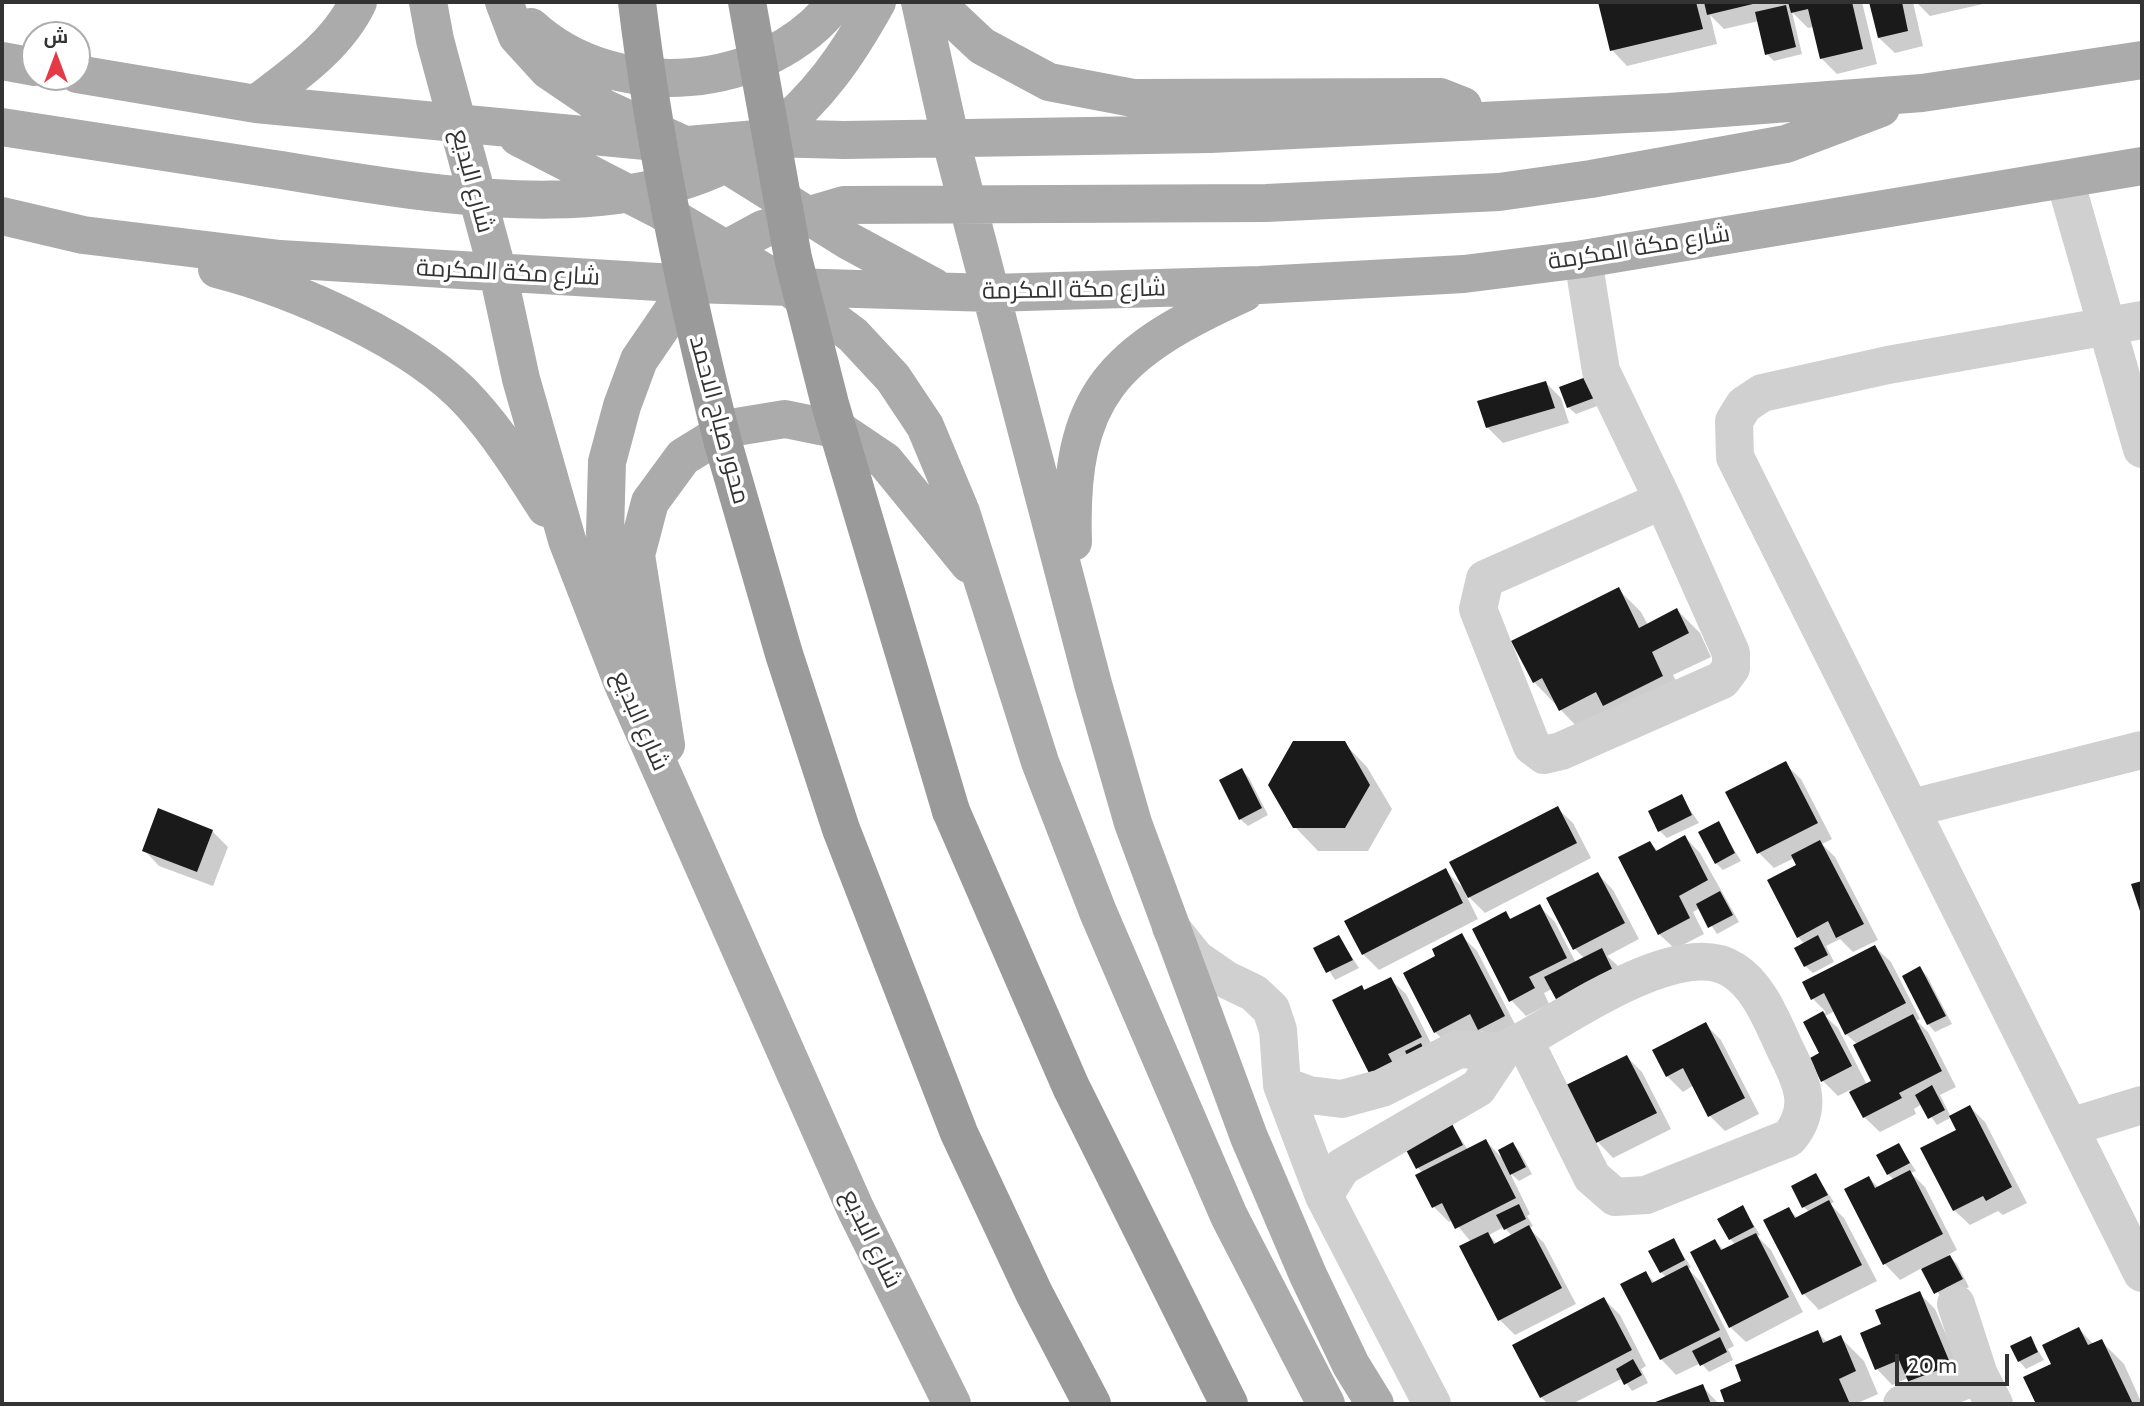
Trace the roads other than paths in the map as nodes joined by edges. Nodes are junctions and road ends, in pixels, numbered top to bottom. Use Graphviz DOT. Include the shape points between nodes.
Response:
graph roads {
  1 [pos="358,2"];
  2 [pos="428,2"];
  3 [pos="504,2"];
  4 [pos="637,2"];
  5 [pos="747,2"];
  6 [pos="836,2"];
  7 [pos="877,2"];
  8 [pos="920,2"];
  9 [pos="935,2"];
  10 [pos="2142,60"];
  11 [pos="2,61"];
  12 [pos="21,64"];
  13 [pos="91,76"];
  14 [pos="1922,93"];
  15 [pos="256,104"];
  16 [pos="1501,119"];
  17 [pos="457,125"];
  18 [pos="2,127"];
  19 [pos="496,127"];
  20 [pos="950,137"];
  21 [pos="768,138"];
  22 [pos="688,145"];
  23 [pos="724,163"];
  24 [pos="2142,166"];
  25 [pos="2065,180"];
  26 [pos="628,194"];
  27 [pos="475,197"];
  28 [pos="968,205"];
  29 [pos="805,214"];
  30 [pos="2,216"];
  31 [pos="83,235"];
  32 [pos="728,248"];
  33 [pos="1583,259"];
  34 [pos="498,273"];
  35 [pos="691,284"];
  36 [pos="786,285"];
  37 [pos="1260,285"];
  38 [pos="942,292"];
  39 [pos="991,293"];
  40 [pos="2124,322"];
  41 [pos="2142,449"];
  42 [pos="1664,500"];
  43 [pos="567,540"];
  44 [pos="985,584"];
  45 [pos="1083,645"];
  46 [pos="623,684"];
  47 [pos="2142,750"];
  48 [pos="676,802"];
  49 [pos="1912,808"];
  50 [pos="1170,927"];
  51 [pos="1513,1046"];
  52 [pos="1282,1085"];
  53 [pos="2142,1105"];
  54 [pos="2070,1127"];
  55 [pos="1324,1196"];
  56 [pos="2142,1273"];
  57 [pos="1956,1304"];
  58 [pos="1986,1390"];
  59 [pos="953,1404"];
  60 [pos="1092,1404"];
  61 [pos="1229,1404"];
  62 [pos="1326,1404"];
  63 [pos="1375,1404"];
  64 [pos="1432,1404"];
  65 [pos="1902,1404"];
  1 -- 15 [label="main road" via="350,19 307,66"];
  2 -- 17 [label="main road, شارع البديع"];
  3 -- 6 [label="main road" via="542,37 587,62 638,77 689,79 740,68 788,46"];
  3 -- 22 [label="main road" via="517,36 548,70 604,108"];
  4 -- 60 [label="highway, محور صباح الاحمد, bridge" via="649,100 690,310 776,628 841,829 959,1133"];
  5 -- 61 [label="highway, bridge" via="803,298 951,811 1071,1087"];
  7 -- 21 [label="main road" via="825,85"];
  8 -- 20 [label="main road"];
  9 -- 16 [label="main road" via="982,46 1049,82 1133,98 1440,97"];
  10 -- 14 [label="main road"];
  11 -- 12 [label="main road"];
  13 -- 15 [label="main road"];
  14 -- 16 [label="main road"];
  14 -- 28 [label="main road" via="1786,144 1499,192 1266,203"];
  15 -- 17 [label="main road"];
  16 -- 20 [label="main road" via="1237,133"];
  17 -- 19 [label="main road"];
  17 -- 27 [label="main road, شارع البديع"];
  18 -- 27 [label="main road"];
  19 -- 22 [label="main road"];
  19 -- 26 [label="main road"];
  20 -- 21 [label="main road"];
  20 -- 28 [label="main road"];
  21 -- 22 [label="main road"];
  21 -- 23 [label="main road"];
  22 -- 23 [label="main road"];
  23 -- 26 [label="main road"];
  23 -- 29 [label="main road"];
  24 -- 25 [label="main road, شارع مكة المكرمة"];
  25 -- 33 [label="main road, شارع مكة المكرمة"];
  25 -- 40 [label="street"];
  26 -- 27 [label="main road" via="581,200"];
  26 -- 32 [label="main road"];
  27 -- 34 [label="main road, شارع البديع"];
  28 -- 29 [label="main road" via="844,205"];
  28 -- 39 [label="main road"];
  29 -- 32 [label="main road"];
  29 -- 38 [label="main road"];
  30 -- 31 [label="main road, شارع مكة المكرمة"];
  31 -- 34 [label="main road, شارع مكة المكرمة" via="280,259"];
  31 -- 43 [label="main road" via="253,279 324,306 427,365 470,401 514,457"];
  32 -- 35 [label="main road"];
  32 -- 36 [label="main road"];
  33 -- 37 [label="main road, شارع مكة المكرمة" via="1464,274"];
  33 -- 42 [label="street" via="1601,370"];
  34 -- 35 [label="main road, شارع مكة المكرمة"];
  34 -- 43 [label="main road, شارع البديع" via="521,379"];
  35 -- 36 [label="main road, شارع مكة المكرمة"];
  35 -- 46 [label="main road" via="639,360 607,462 604,533"];
  36 -- 38 [label="main road, شارع مكة المكرمة"];
  36 -- 44 [label="main road" via="853,335 893,378 925,426"];
  37 -- 39 [label="main road, شارع مكة المكرمة"];
  37 -- 45 [label="main road" via="1195,315 1138,351 1101,389 1079,444 1071,489"];
  38 -- 39 [label="main road, شارع مكة المكرمة"];
  39 -- 45 [label="main road"];
  40 -- 41 [label="street"];
  40 -- 49 [label="street" via="1762,393 1744,405 1734,421 1735,457"];
  42 -- 42 [label="street" via="1731,653 1731,668 1722,680 1561,751 1544,754 1532,746 1478,609 1485,579"];
  43 -- 46 [label="main road, شارع البديع"];
  44 -- 48 [label="main road" via="885,461 839,430 785,419 730,428 683,457 650,502 636,555"];
  44 -- 62 [label="main road" via="1041,762 1149,1033 1229,1216"];
  45 -- 50 [label="main road" via="1133,823"];
  46 -- 48 [label="main road, شارع البديع"];
  47 -- 49 [label="street"];
  48 -- 59 [label="main road, شارع البديع" via="855,1208"];
  49 -- 54 [label="street"];
  50 -- 52 [label="street" via="1196,959 1254,993 1271,1009 1278,1030"];
  50 -- 63 [label="main road" via="1292,1238 1351,1366"];
  51 -- 51 [label="street" via="1658,967 1701,960 1717,963 1733,969 1757,995 1803,1083 1801,1116 1789,1139 1646,1195 1615,1197 1592,1177"];
  51 -- 52 [label="street" via="1459,1049 1382,1088 1342,1099 1309,1095"];
  51 -- 55 [label="street" via="1478,1088 1342,1167"];
  52 -- 55 [label="street"];
  53 -- 54 [label="street"];
  54 -- 56 [label="street"];
  55 -- 64 [label="street"];
  57 -- 58 [label="street"];
  58 -- 65 [label="street"];
}
